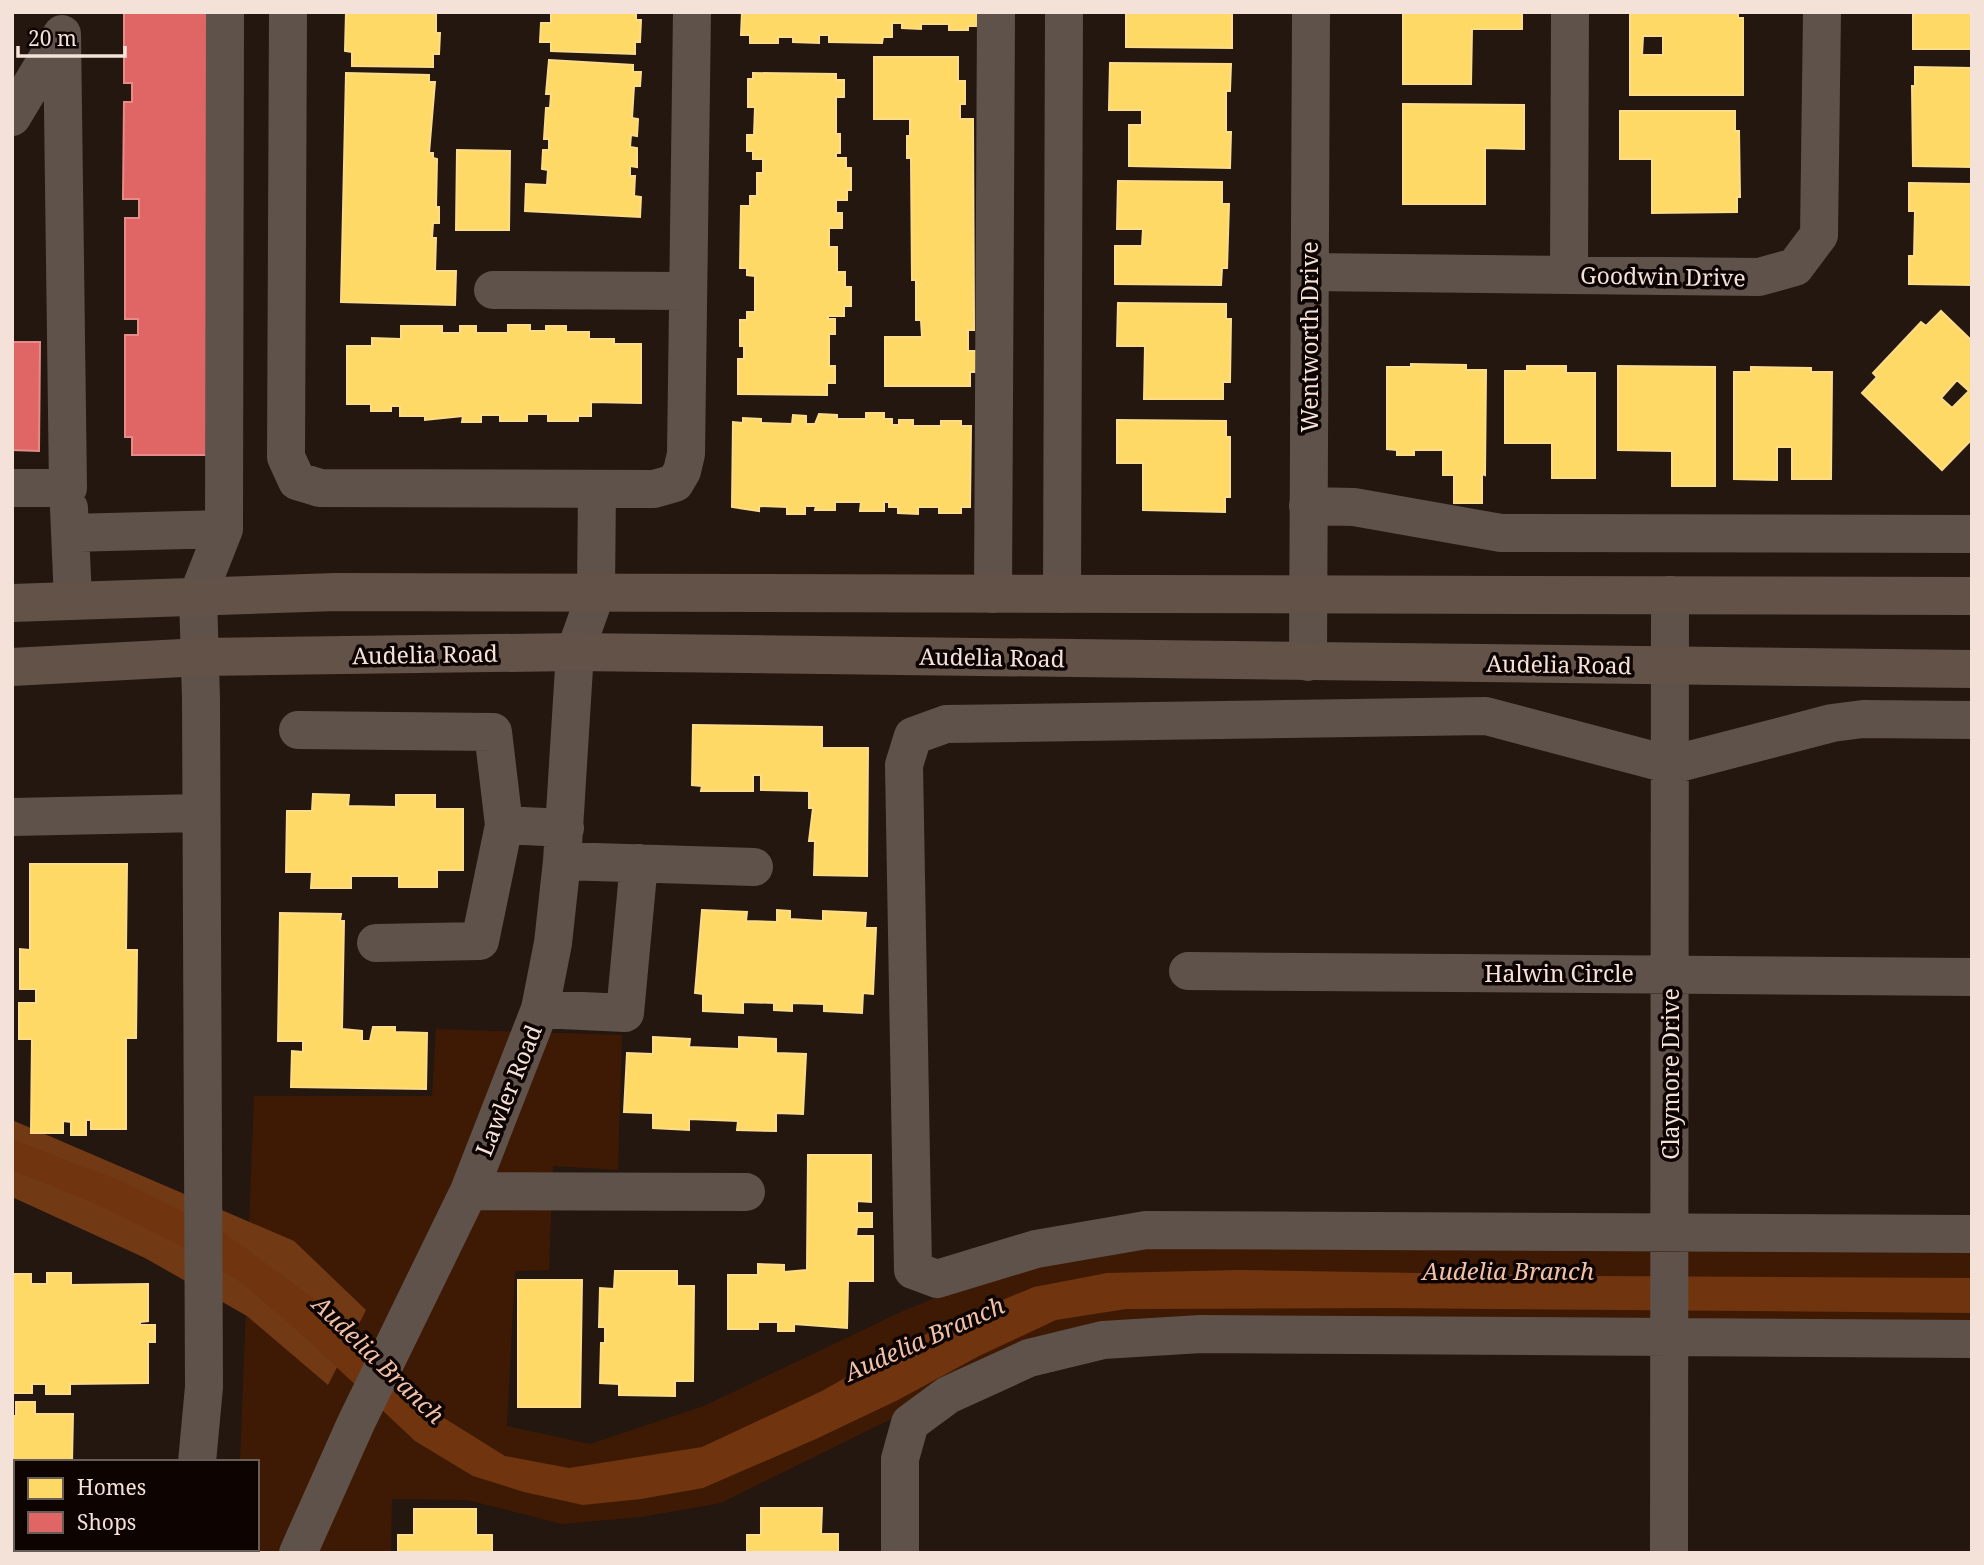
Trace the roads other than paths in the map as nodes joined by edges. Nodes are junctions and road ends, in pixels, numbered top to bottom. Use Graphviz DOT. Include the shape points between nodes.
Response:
graph roads {
  1 [pos="225,12"];
  2 [pos="288,12"];
  3 [pos="692,12"];
  4 [pos="996,12"];
  5 [pos="1064,12"];
  6 [pos="1311,12"];
  7 [pos="1570,12"];
  8 [pos="1822,12"];
  9 [pos="59,23"];
  10 [pos="12,117"];
  11 [pos="1310,272"];
  12 [pos="1569,275"];
  13 [pos="493,290"];
  14 [pos="688,291"];
  15 [pos="12,488"];
  16 [pos="68,488"];
  17 [pos="581,489"];
  18 [pos="1308,506"];
  19 [pos="225,529"];
  20 [pos="69,533"];
  21 [pos="1972,534"];
  22 [pos="596,593"];
  23 [pos="993,594"];
  24 [pos="1062,594"];
  25 [pos="1308,594"];
  26 [pos="198,595"];
  27 [pos="1670,595"];
  28 [pos="1972,596"];
  29 [pos="73,600"];
  30 [pos="12,603"];
  31 [pos="575,652"];
  32 [pos="201,657"];
  33 [pos="1308,662"];
  34 [pos="1671,666"];
  35 [pos="12,667"];
  36 [pos="1972,670"];
  37 [pos="1972,720"];
  38 [pos="298,730"];
  39 [pos="1671,765"];
  40 [pos="12,817"];
  41 [pos="202,820"];
  42 [pos="504,825"];
  43 [pos="563,844"];
  44 [pos="639,863"];
  45 [pos="754,867"];
  46 [pos="376,943"];
  47 [pos="1188,971"];
  48 [pos="1670,973"];
  49 [pos="1972,976"];
  50 [pos="540,1009"];
  51 [pos="469,1191"];
  52 [pos="746,1192"];
  53 [pos="1972,1234"];
  54 [pos="1670,1249"];
  55 [pos="1670,1329"];
  56 [pos="1972,1339"];
  57 [pos="197,1460"];
  58 [pos="298,1553"];
  59 [pos="900,1553"];
  60 [pos="1669,1553"];
  1 -- 19 [label="street"];
  2 -- 17 [label="street" via="286,457 297,481 320,488"];
  3 -- 14 [label="street"];
  4 -- 23 [label="street"];
  5 -- 24 [label="street"];
  6 -- 11 [label="street, Wentworth Drive"];
  7 -- 12 [label="street"];
  8 -- 12 [label="street, Goodwin Drive" via="1819,235 1795,267 1759,278"];
  9 -- 10 [label="street"];
  9 -- 16 [label="street"];
  11 -- 12 [label="street, Goodwin Drive"];
  11 -- 18 [label="street, Wentworth Drive"];
  13 -- 14 [label="street"];
  14 -- 17 [label="street" via="682,471 675,483 654,489"];
  15 -- 16 [label="street"];
  16 -- 20 [label="street"];
  17 -- 22 [label="street, Lawler Road"];
  18 -- 21 [label="street" via="1354,507 1501,533"];
  18 -- 25 [label="street, Wentworth Drive"];
  19 -- 20 [label="street"];
  19 -- 26 [label="street"];
  20 -- 29 [label="street"];
  22 -- 23 [label="main road"];
  22 -- 26 [label="main road"];
  22 -- 31 [label="street, Lawler Road"];
  23 -- 24 [label="main road"];
  24 -- 25 [label="main road"];
  25 -- 27 [label="main road"];
  25 -- 33 [label="street, Wentworth Drive"];
  26 -- 29 [label="main road"];
  26 -- 32 [label="street"];
  27 -- 28 [label="main road"];
  27 -- 34 [label="street, Claymore Drive"];
  29 -- 30 [label="main road"];
  31 -- 32 [label="main road, Audelia Road"];
  31 -- 33 [label="main road, Audelia Road"];
  31 -- 43 [label="street, Lawler Road"];
  32 -- 35 [label="main road, Audelia Road"];
  32 -- 41 [label="street"];
  33 -- 34 [label="main road, Audelia Road"];
  34 -- 36 [label="main road, Audelia Road"];
  34 -- 39 [label="street, Claymore Drive"];
  37 -- 39 [label="street" via="1852,720"];
  38 -- 42 [label="street" via="493,732"];
  39 -- 48 [label="street, Claymore Drive"];
  39 -- 54 [label="street" via="1486,716 946,724 913,736 904,765 914,1270 936,1279 1036,1249 1146,1230"];
  40 -- 41 [label="street"];
  41 -- 57 [label="street" via="204,1387"];
  42 -- 43 [label="street"];
  42 -- 46 [label="street" via="480,941"];
  43 -- 44 [label="street"];
  43 -- 50 [label="street, Lawler Road" via="553,943"];
  44 -- 45 [label="street"];
  44 -- 50 [label="street" via="625,1013"];
  47 -- 48 [label="street, Halwin Circle"];
  48 -- 49 [label="street, Halwin Circle"];
  48 -- 54 [label="street, Claymore Drive"];
  50 -- 51 [label="street, Lawler Road"];
  51 -- 52 [label="street"];
  51 -- 58 [label="street, Lawler Road"];
  53 -- 54 [label="street"];
  54 -- 55 [label="street, Claymore Drive"];
  55 -- 56 [label="street"];
  55 -- 59 [label="street" via="1201,1334 1103,1340 1029,1358 948,1395 911,1423 900,1459"];
  55 -- 60 [label="street, Claymore Drive"];
}
